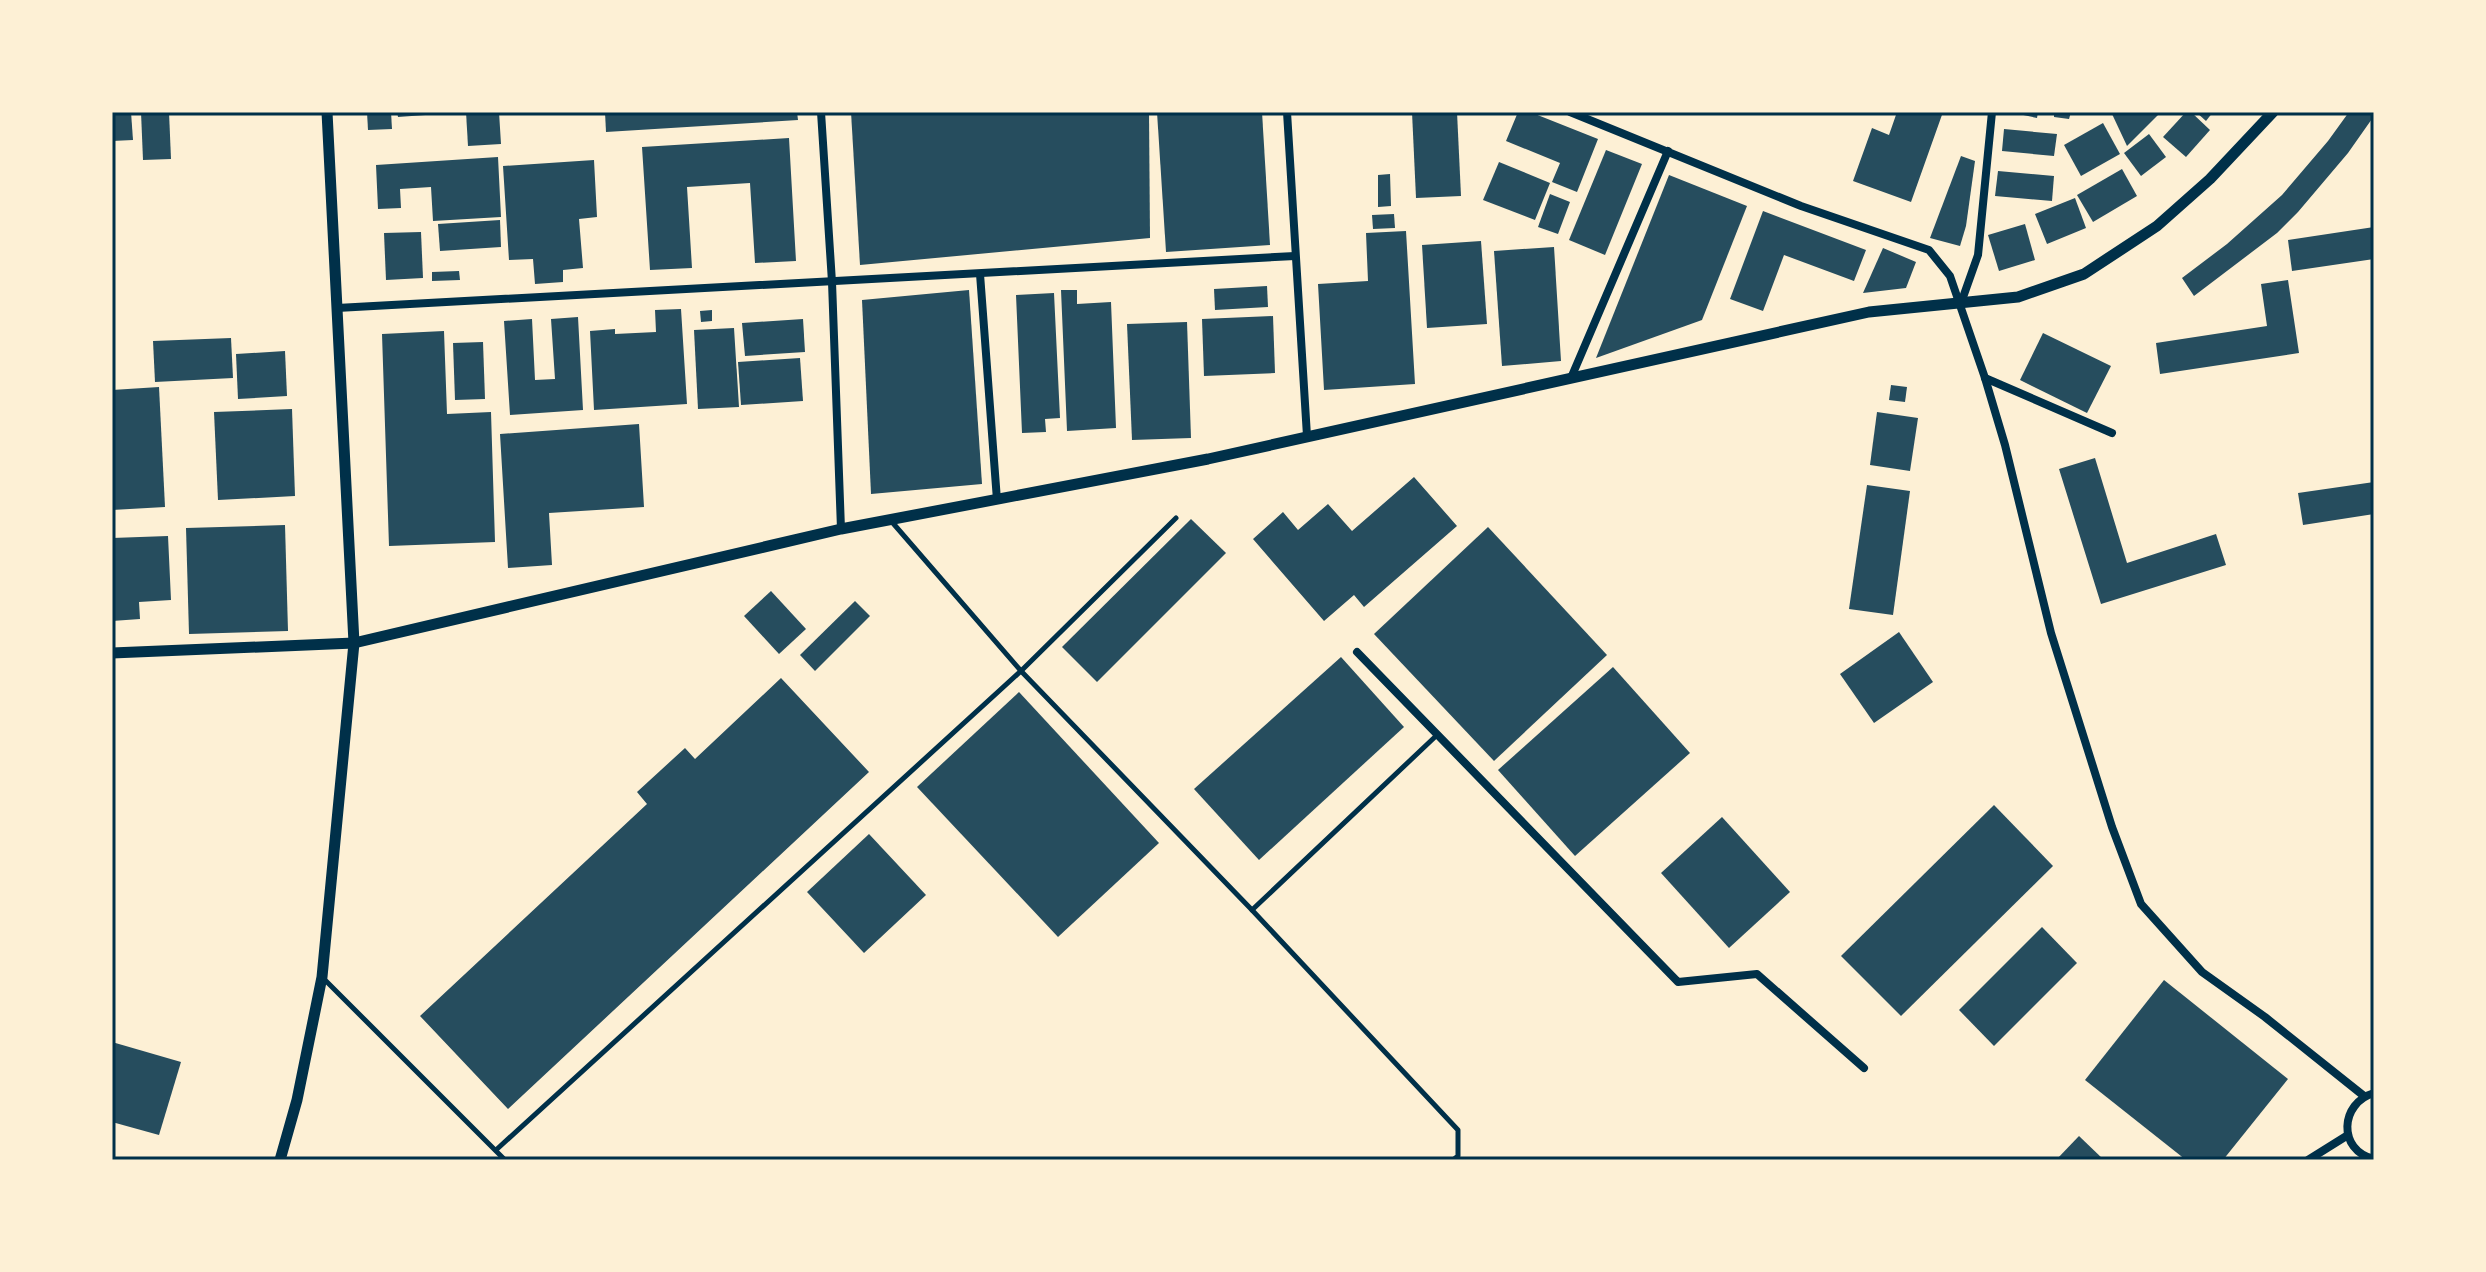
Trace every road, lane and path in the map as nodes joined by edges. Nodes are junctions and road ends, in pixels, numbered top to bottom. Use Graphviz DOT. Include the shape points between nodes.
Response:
graph roads {
  1 [pos="327,112"];
  2 [pos="821,112"];
  3 [pos="1287,112"];
  4 [pos="1570,112"];
  5 [pos="1992,112"];
  6 [pos="2273,112"];
  7 [pos="1668,151"];
  8 [pos="1295,256"];
  9 [pos="980,274"];
  10 [pos="832,282"];
  11 [pos="1961,304"];
  12 [pos="337,308"];
  13 [pos="1571,378"];
  14 [pos="1985,378"];
  15 [pos="2112,433"];
  16 [pos="1307,436"];
  17 [pos="997,500"];
  18 [pos="1176,518"];
  19 [pos="891,521"];
  20 [pos="841,529"];
  21 [pos="354,643"];
  22 [pos="1357,652"];
  23 [pos="112,653"];
  24 [pos="1021,671"];
  25 [pos="1437,735"];
  26 [pos="1252,910"];
  27 [pos="322,977"];
  28 [pos="1864,1068"];
  29 [pos="2374,1093"];
  30 [pos="2364,1096"];
  31 [pos="2348,1135"];
  32 [pos="496,1150"];
  33 [pos="2374,1159"];
  34 [pos="280,1160"];
  35 [pos="505,1160"];
  36 [pos="1453,1160"];
  37 [pos="2308,1160"];
  1 -- 12 [label="street"];
  2 -- 10 [label="street"];
  3 -- 8 [label="street"];
  4 -- 7 [label="street"];
  5 -- 11 [label="street" via="1978,255"];
  6 -- 11 [label="street" via="2157,226 2084,274 2018,297"];
  7 -- 11 [label="street" via="1801,206 1929,250 1950,276"];
  7 -- 13 [label="street"];
  8 -- 9 [label="street"];
  8 -- 16 [label="street"];
  9 -- 10 [label="street"];
  9 -- 17 [label="street"];
  10 -- 12 [label="street"];
  10 -- 20 [label="street"];
  11 -- 13 [label="street" via="1869,312"];
  11 -- 14 [label="street"];
  12 -- 21 [label="street"];
  13 -- 16 [label="street"];
  14 -- 15 [label="street"];
  14 -- 30 [label="street" via="2051,633 2141,904 2202,972"];
  16 -- 17 [label="street"];
  17 -- 19 [label="street"];
  18 -- 24 [label="lane"];
  19 -- 20 [label="street"];
  19 -- 24 [label="lane"];
  20 -- 21 [label="street"];
  21 -- 23 [label="street"];
  21 -- 27 [label="street"];
  22 -- 25 [label="street"];
  24 -- 26 [label="lane"];
  24 -- 32 [label="lane"];
  25 -- 26 [label="lane"];
  25 -- 28 [label="street" via="1678,982 1757,974"];
  26 -- 36 [label="lane" via="1458,1130 1458,1156"];
  27 -- 32 [label="lane"];
  27 -- 34 [label="street"];
  29 -- 30 [label="street"];
  30 -- 31 [label="street" via="2348,1117"];
  31 -- 33 [label="street" via="2359,1152"];
  31 -- 37 [label="street"];
  32 -- 35 [label="lane"];
}
